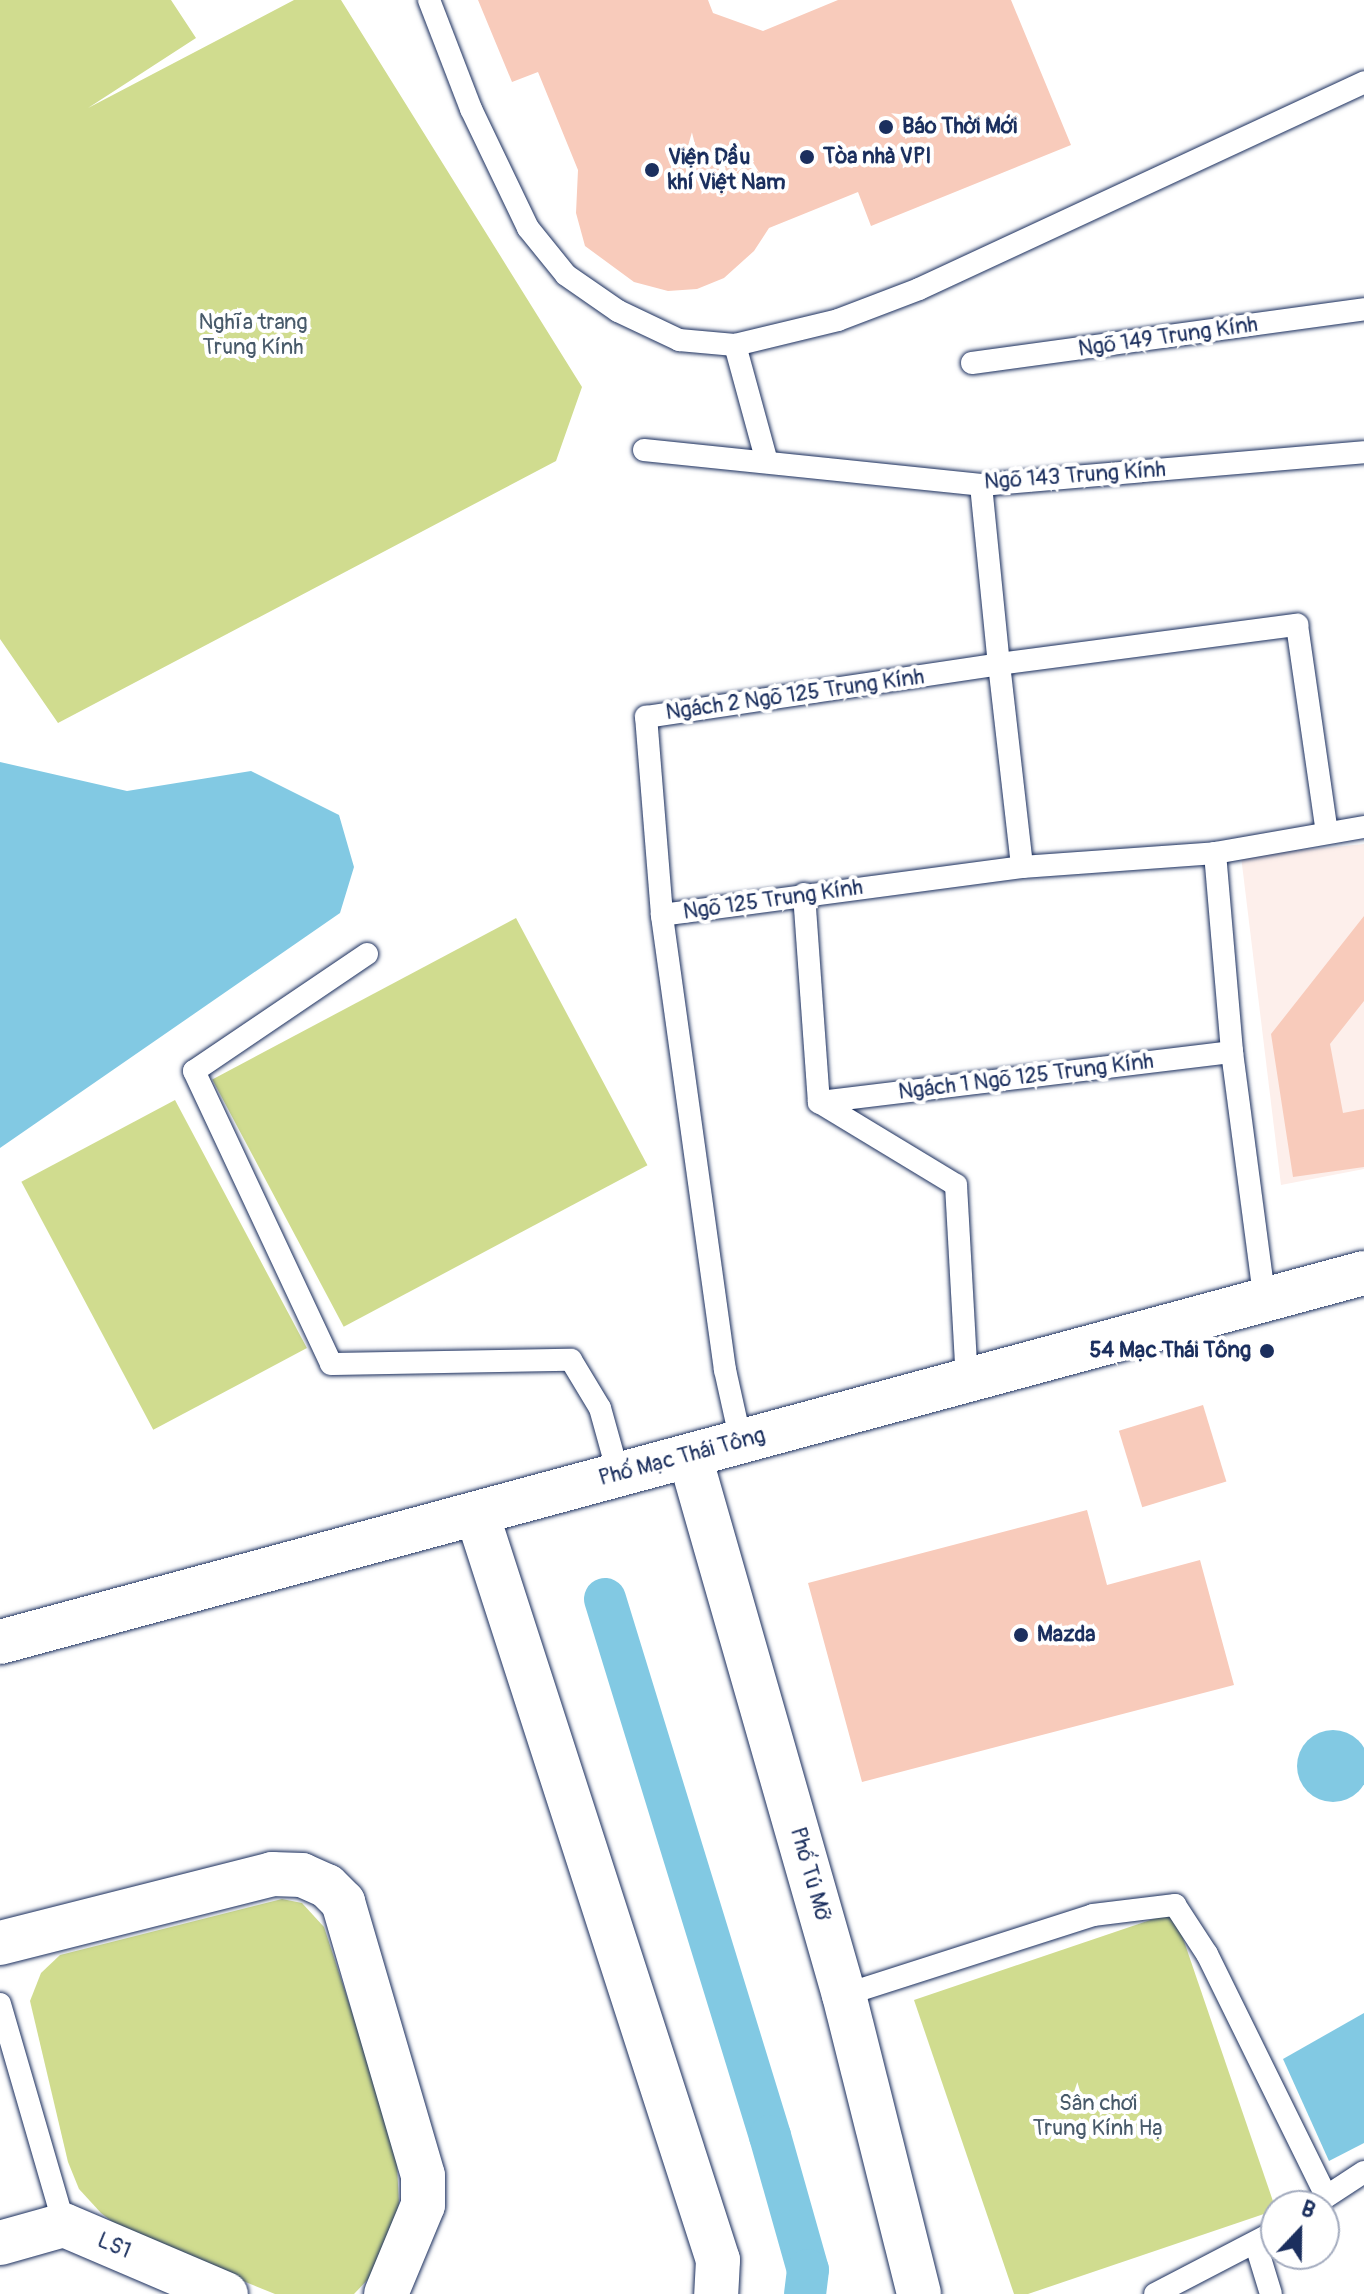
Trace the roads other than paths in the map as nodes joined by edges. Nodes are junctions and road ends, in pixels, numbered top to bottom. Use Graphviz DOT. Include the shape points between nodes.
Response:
graph roads {
  1 [pos="429,0"];
  2 [pos="1364,82"];
  3 [pos="1364,309"];
  4 [pos="735,345"];
  5 [pos="972,363"];
  6 [pos="644,450"];
  7 [pos="1364,452"];
  8 [pos="767,462"];
  9 [pos="981,485"];
  10 [pos="999,664"];
  11 [pos="1364,827"];
  12 [pos="1327,832"];
  13 [pos="1215,853"];
  14 [pos="1022,867"];
  15 [pos="804,894"];
  16 [pos="662,915"];
  17 [pos="367,954"];
  18 [pos="1232,1052"];
  19 [pos="819,1102"];
  20 [pos="1364,1273"];
  21 [pos="1265,1304"];
  22 [pos="967,1384"];
  23 [pos="741,1442"];
  24 [pos="690,1457"];
  25 [pos="618,1473"];
  26 [pos="477,1514"];
  27 [pos="0,1642"];
  28 [pos="0,1943"];
  29 [pos="844,1995"];
  30 [pos="0,2004"];
  31 [pos="1364,2172"];
  32 [pos="1314,2190"];
  33 [pos="1336,2190"];
  34 [pos="64,2225"];
  35 [pos="1260,2242"];
  36 [pos="0,2243"];
  37 [pos="1256,2245"];
  38 [pos="226,2294"];
  39 [pos="386,2294"];
  40 [pos="716,2294"];
  41 [pos="919,2294"];
  42 [pos="1155,2294"];
  43 [pos="1271,2294"];
  1 -- 4 [label="lane" via="471,109 528,228 566,275 618,311 679,340"];
  2 -- 4 [label="lane" via="919,289 838,320"];
  3 -- 5 [label="lane, Ngõ 149 Trung Kính"];
  4 -- 8 [label="lane"];
  6 -- 8 [label="lane, Ngõ 143 Trung Kính"];
  7 -- 9 [label="lane, Ngõ 143 Trung Kính"];
  8 -- 9 [label="lane, Ngõ 143 Trung Kính"];
  9 -- 10 [label="lane"];
  10 -- 12 [label="lane, Ngách 2 Ngõ 125 Trung Kính" via="1297,625"];
  10 -- 14 [label="lane"];
  10 -- 16 [label="lane, Ngách 2 Ngõ 125 Trung Kính" via="646,717"];
  11 -- 12 [label="lane, Ngõ 125 Trung Kính"];
  12 -- 13 [label="lane, Ngõ 125 Trung Kính"];
  13 -- 14 [label="lane, Ngõ 125 Trung Kính"];
  13 -- 18 [label="lane"];
  14 -- 15 [label="lane, Ngõ 125 Trung Kính"];
  15 -- 16 [label="lane, Ngõ 125 Trung Kính"];
  15 -- 19 [label="lane"];
  16 -- 23 [label="lane, Ngõ 125 Trung Kính" via="725,1370"];
  17 -- 25 [label="lane" via="194,1071 331,1364 571,1360 600,1408"];
  18 -- 19 [label="lane, Ngách 1 Ngõ 125 Trung Kính"];
  18 -- 21 [label="lane"];
  19 -- 22 [label="lane" via="956,1185"];
  20 -- 21 [label="street, Phố Mạc Thái Tông"];
  21 -- 22 [label="street, Phố Mạc Thái Tông"];
  22 -- 23 [label="street, Phố Mạc Thái Tông"];
  23 -- 24 [label="street, Phố Mạc Thái Tông"];
  24 -- 25 [label="street, Phố Mạc Thái Tông"];
  24 -- 29 [label="street, Phố Tú Mỡ"];
  25 -- 26 [label="street, Phố Mạc Thái Tông"];
  26 -- 27 [label="street, Phố Mạc Thái Tông"];
  26 -- 40 [label="street" via="718,2260"];
  28 -- 39 [label="street" via="272,1874 302,1875 327,1886 343,1902 423,2176 423,2205"];
  29 -- 32 [label="lane" via="1093,1915 1175,1905 1207,1954"];
  29 -- 41 [label="street, Phố Tú Mỡ"];
  30 -- 34 [label="lane"];
  31 -- 33 [label="lane"];
  34 -- 36 [label="street"];
  34 -- 38 [label="street, LS1"];
  35 -- 37 [label="lane"];
  37 -- 42 [label="lane"];
  37 -- 43 [label="lane"];
}
